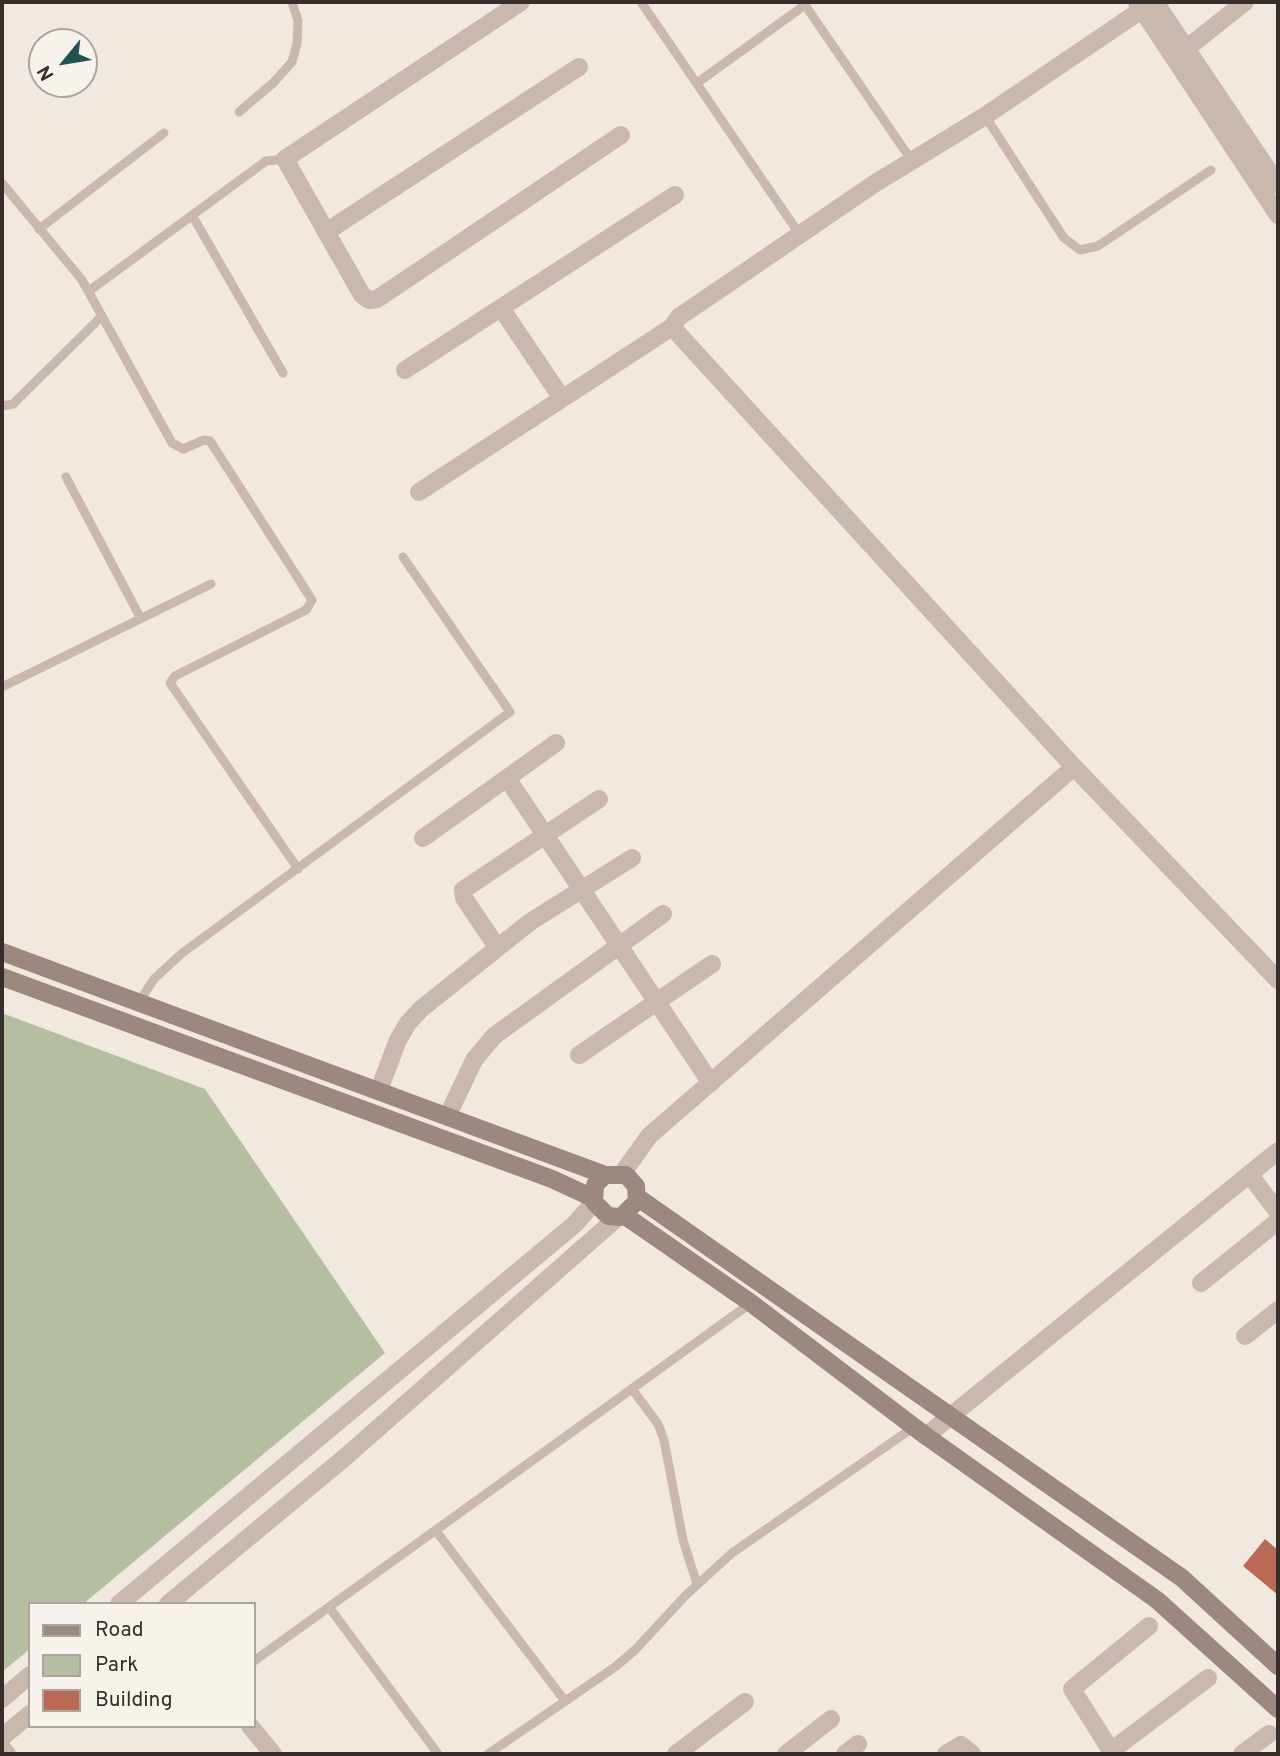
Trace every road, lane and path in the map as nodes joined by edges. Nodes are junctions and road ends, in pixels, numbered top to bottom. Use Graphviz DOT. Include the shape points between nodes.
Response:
graph roads {
  1 [pos="292,2"];
  2 [pos="521,2"];
  3 [pos="641,2"];
  4 [pos="1245,2"];
  5 [pos="804,3"];
  6 [pos="1147,4"];
  7 [pos="1187,48"];
  8 [pos="579,67"];
  9 [pos="697,83"];
  10 [pos="239,112"];
  11 [pos="985,116"];
  12 [pos="164,133"];
  13 [pos="621,135"];
  14 [pos="285,159"];
  15 [pos="912,160"];
  16 [pos="1211,170"];
  17 [pos="2,183"];
  18 [pos="1278,185"];
  19 [pos="675,195"];
  20 [pos="192,215"];
  21 [pos="1278,215"];
  22 [pos="39,229"];
  23 [pos="326,232"];
  24 [pos="800,235"];
  25 [pos="89,291"];
  26 [pos="501,308"];
  27 [pos="102,316"];
  28 [pos="672,327"];
  29 [pos="405,370"];
  30 [pos="283,373"];
  31 [pos="561,397"];
  32 [pos="2,407"];
  33 [pos="66,477"];
  34 [pos="419,492"];
  35 [pos="403,557"];
  36 [pos="211,584"];
  37 [pos="140,617"];
  38 [pos="2,687"];
  39 [pos="556,743"];
  40 [pos="1074,767"];
  41 [pos="507,778"];
  42 [pos="598,799"];
  43 [pos="545,834"];
  44 [pos="423,838"];
  45 [pos="632,858"];
  46 [pos="298,869"];
  47 [pos="582,889"];
  48 [pos="663,914"];
  49 [pos="619,945"];
  50 [pos="497,947"];
  51 [pos="2,952"];
  52 [pos="712,964"];
  53 [pos="2,977"];
  54 [pos="1278,980"];
  55 [pos="656,1001"];
  56 [pos="139,1002"];
  57 [pos="579,1055"];
  58 [pos="711,1083"];
  59 [pos="379,1090"];
  60 [pos="447,1115"];
  61 [pos="1278,1151"];
  62 [pos="614,1174"];
  63 [pos="1249,1174"];
  64 [pos="637,1197"];
  65 [pos="594,1200"];
  66 [pos="1278,1212"];
  67 [pos="621,1216"];
  68 [pos="1278,1221"];
  69 [pos="1201,1283"];
  70 [pos="751,1303"];
  71 [pos="1278,1310"];
  72 [pos="1245,1336"];
  73 [pos="632,1389"];
  74 [pos="949,1416"];
  75 [pos="920,1431"];
  76 [pos="436,1531"];
  77 [pos="697,1584"];
  78 [pos="121,1602"];
  79 [pos="170,1602"];
  80 [pos="329,1607"];
  81 [pos="1149,1626"];
  82 [pos="256,1660"];
  83 [pos="1278,1666"];
  84 [pos="28,1677"];
  85 [pos="1208,1678"];
  86 [pos="2,1699"];
  87 [pos="565,1701"];
  88 [pos="745,1702"];
  89 [pos="1278,1709"];
  90 [pos="28,1716"];
  91 [pos="831,1719"];
  92 [pos="252,1728"];
  93 [pos="1269,1734"];
  94 [pos="2,1737"];
  95 [pos="2,1748"];
  96 [pos="1112,1753"];
  97 [pos="7,1754"];
  98 [pos="272,1754"];
  99 [pos="438,1754"];
  100 [pos="488,1754"];
  101 [pos="677,1754"];
  102 [pos="786,1754"];
  103 [pos="946,1754"];
  104 [pos="972,1754"];
  105 [pos="1242,1754"];
  1 -- 10 [label="lane" via="298,21 292,62"];
  2 -- 14 [label="street"];
  3 -- 9 [label="lane"];
  4 -- 7 [label="street"];
  5 -- 9 [label="lane"];
  5 -- 15 [label="lane"];
  6 -- 7 [label="street"];
  6 -- 11 [label="street"];
  6 -- 21 [label="street"];
  7 -- 18 [label="street"];
  8 -- 23 [label="street"];
  9 -- 24 [label="lane"];
  11 -- 15 [label="street"];
  11 -- 16 [label="lane" via="1064,238 1080,250 1098,246"];
  12 -- 22 [label="lane"];
  13 -- 23 [label="street" via="377,299 362,295"];
  14 -- 20 [label="lane" via="266,161"];
  14 -- 23 [label="street"];
  15 -- 24 [label="street"];
  17 -- 22 [label="lane"];
  19 -- 26 [label="street"];
  20 -- 25 [label="lane"];
  20 -- 30 [label="lane"];
  22 -- 25 [label="lane"];
  24 -- 28 [label="street" via="679,317"];
  25 -- 27 [label="lane"];
  26 -- 29 [label="street"];
  26 -- 31 [label="street"];
  27 -- 32 [label="lane" via="13,404"];
  27 -- 46 [label="lane" via="172,443 183,449 210,442 312,600 306,610 170,683"];
  28 -- 31 [label="street"];
  28 -- 40 [label="street"];
  31 -- 34 [label="street"];
  33 -- 37 [label="lane"];
  35 -- 46 [label="lane" via="510,712"];
  36 -- 37 [label="lane"];
  37 -- 38 [label="lane"];
  39 -- 41 [label="street"];
  40 -- 54 [label="street"];
  40 -- 58 [label="street"];
  41 -- 43 [label="street"];
  41 -- 44 [label="street"];
  42 -- 43 [label="street"];
  43 -- 47 [label="street"];
  43 -- 50 [label="street" via="463,890"];
  45 -- 47 [label="street"];
  46 -- 56 [label="lane" via="174,960"];
  47 -- 49 [label="street"];
  47 -- 50 [label="street"];
  48 -- 49 [label="street"];
  49 -- 55 [label="street"];
  49 -- 60 [label="street" via="483,1047"];
  50 -- 59 [label="street" via="408,1023"];
  51 -- 56 [label="main road"];
  52 -- 55 [label="street"];
  53 -- 65 [label="main road" via="552,1179"];
  55 -- 57 [label="street"];
  55 -- 58 [label="street"];
  56 -- 59 [label="main road"];
  58 -- 62 [label="street" via="649,1136"];
  59 -- 60 [label="main road"];
  60 -- 62 [label="main road"];
  61 -- 63 [label="street"];
  62 -- 64 [label="main road" via="632,1180"];
  62 -- 65 [label="main road" via="595,1185"];
  63 -- 66 [label="street"];
  63 -- 74 [label="street"];
  64 -- 67 [label="main road" via="633,1208"];
  64 -- 74 [label="main road"];
  65 -- 67 [label="main road" via="608,1216"];
  65 -- 78 [label="street" via="575,1224"];
  67 -- 70 [label="main road"];
  67 -- 79 [label="street" via="343,1459"];
  68 -- 69 [label="street"];
  70 -- 73 [label="lane"];
  70 -- 75 [label="main road"];
  71 -- 72 [label="street"];
  73 -- 76 [label="lane"];
  73 -- 77 [label="lane" via="664,1440 682,1540"];
  74 -- 75 [label="street"];
  74 -- 83 [label="main road" via="1182,1578"];
  75 -- 77 [label="lane" via="732,1553"];
  75 -- 89 [label="main road" via="1157,1600"];
  76 -- 80 [label="lane"];
  76 -- 87 [label="lane"];
  77 -- 87 [label="lane" via="635,1650"];
  80 -- 82 [label="lane"];
  80 -- 99 [label="lane"];
  81 -- 96 [label="street" via="1072,1689"];
  84 -- 86 [label="street"];
  85 -- 96 [label="street"];
  87 -- 100 [label="lane"];
  88 -- 101 [label="street"];
  90 -- 94 [label="street"];
  91 -- 102 [label="street"];
  92 -- 98 [label="street"];
  93 -- 105 [label="street"];
  95 -- 97 [label="street"];
  103 -- 104 [label="street" via="961,1745"];
}
